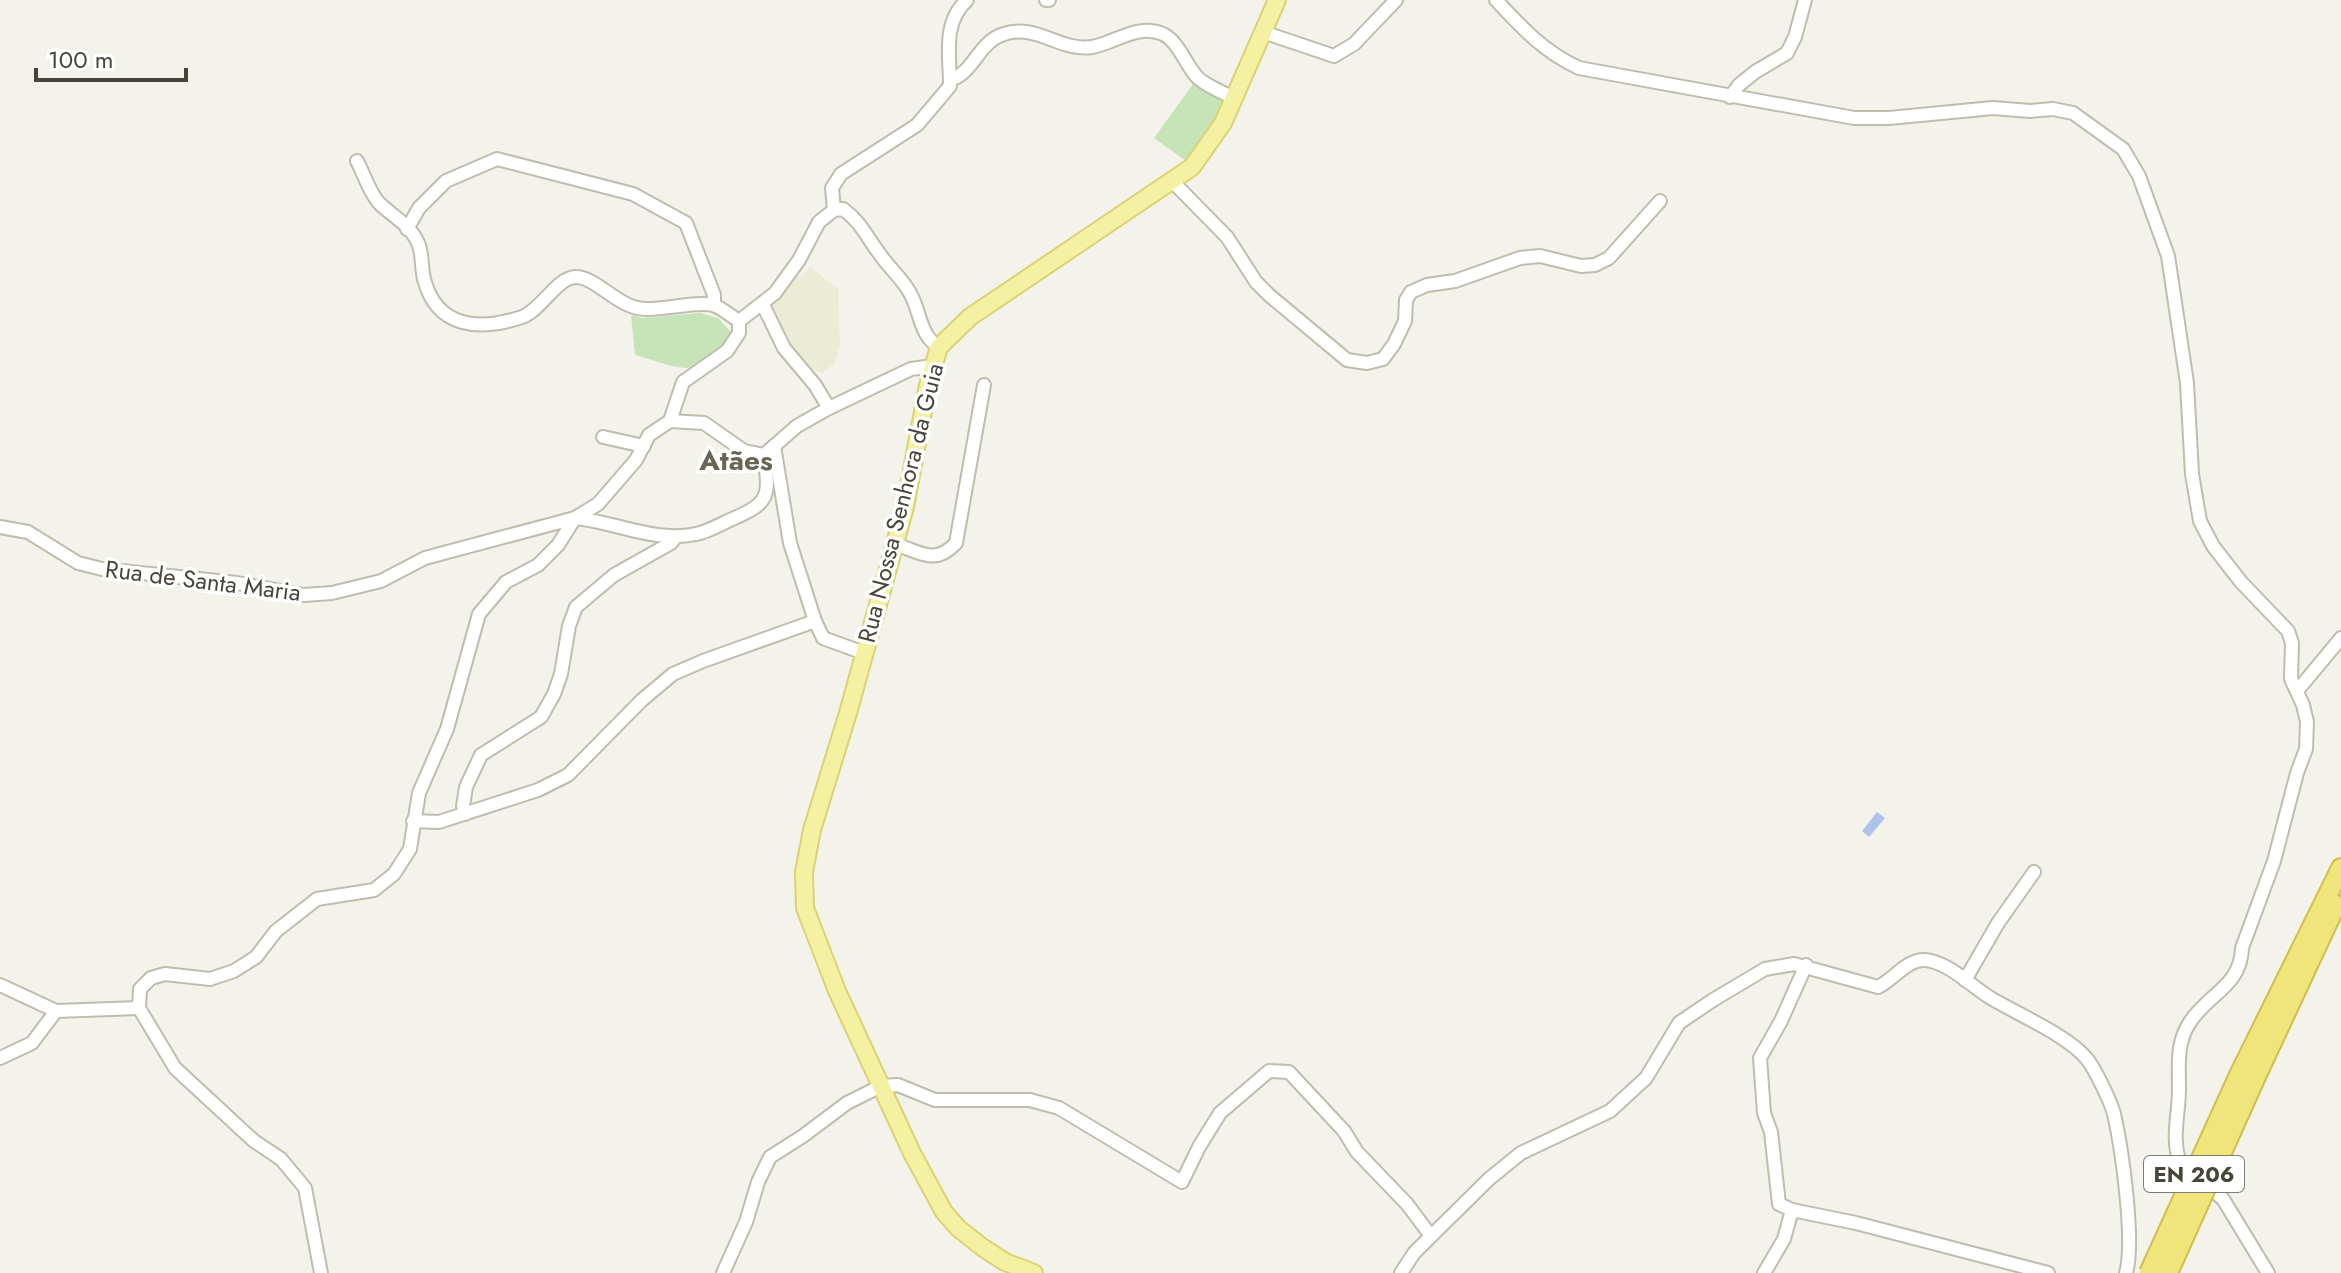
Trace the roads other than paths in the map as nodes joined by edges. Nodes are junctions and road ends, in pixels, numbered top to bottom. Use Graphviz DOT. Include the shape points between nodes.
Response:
graph roads {
  1 [pos="967,0"];
  2 [pos="1277,0"];
  3 [pos="1396,0"];
  4 [pos="1496,0"];
  5 [pos="1805,0"];
  6 [pos="1263,32"];
  7 [pos="950,80"];
  8 [pos="1730,97"];
  9 [pos="1234,98"];
  10 [pos="357,161"];
  11 [pos="1172,181"];
  12 [pos="1660,201"];
  13 [pos="834,210"];
  14 [pos="407,229"];
  15 [pos="714,305"];
  16 [pos="763,305"];
  17 [pos="739,321"];
  18 [pos="939,347"];
  19 [pos="933,366"];
  20 [pos="984,385"];
  21 [pos="829,408"];
  22 [pos="670,421"];
  23 [pos="603,437"];
  24 [pos="644,446"];
  25 [pos="769,450"];
  26 [pos="575,518"];
  27 [pos="0,527"];
  28 [pos="676,537"];
  29 [pos="895,544"];
  30 [pos="815,621"];
  31 [pos="2341,638"];
  32 [pos="864,653"];
  33 [pos="2297,691"];
  34 [pos="465,814"];
  35 [pos="413,821"];
  36 [pos="2341,868"];
  37 [pos="2034,872"];
  38 [pos="2341,894"];
  39 [pos="1806,965"];
  40 [pos="1965,980"];
  41 [pos="0,985"];
  42 [pos="139,1008"];
  43 [pos="56,1011"];
  44 [pos="0,1058"];
  45 [pos="2247,1078"];
  46 [pos="881,1086"];
  47 [pos="1792,1210"];
  48 [pos="1431,1236"];
  49 [pos="321,1273"];
  50 [pos="723,1273"];
  51 [pos="1034,1273"];
  52 [pos="1401,1273"];
  53 [pos="1764,1273"];
  54 [pos="2048,1273"];
  55 [pos="2126,1273"];
  56 [pos="2149,1273"];
  57 [pos="2168,1273"];
  58 [pos="2268,1273"];
  1 -- 7 [label="street" via="948,36"];
  2 -- 6 [label="main road, Rua Nossa Senhora da Guia"];
  3 -- 6 [label="street" via="1354,44 1334,56"];
  4 -- 8 [label="street" via="1538,44 1579,68"];
  5 -- 8 [label="street" via="1787,53 1755,72"];
  6 -- 9 [label="main road, Rua Nossa Senhora da Guia"];
  7 -- 9 [label="street" via="960,77 983,47 1002,34 1026,30 1070,47 1092,47 1151,31 1166,35 1198,79"];
  7 -- 13 [label="street" via="939,102 917,125 841,174 832,188"];
  8 -- 33 [label="street" via="1854,118 2053,109 2073,113 2123,149 2139,176 2168,256 2200,521 2241,582 2288,631 2291,679"];
  9 -- 11 [label="main road, Rua Nossa Senhora da Guia" via="1206,149"];
  10 -- 14 [label="street" via="378,203"];
  11 -- 12 [label="street" via="1227,237 1269,295 1347,360 1367,363 1383,359 1394,344 1411,292 1520,258 1595,265 1609,258"];
  11 -- 18 [label="main road, Rua Nossa Senhora da Guia" via="970,317"];
  13 -- 16 [label="street" via="819,222 799,260"];
  13 -- 18 [label="street" via="855,217 903,281 922,328"];
  14 -- 15 [label="street" via="419,243 424,283 439,310 474,325 527,315 575,277 635,308"];
  14 -- 15 [label="street" via="446,181 497,159 633,194 686,223"];
  15 -- 17 [label="street"];
  16 -- 17 [label="street"];
  16 -- 21 [label="street" via="784,348"];
  17 -- 22 [label="street" via="739,333 727,351 683,382"];
  18 -- 19 [label="main road, Rua Nossa Senhora da Guia"];
  19 -- 21 [label="street" via="911,369"];
  19 -- 29 [label="main road, Rua Nossa Senhora da Guia"];
  20 -- 29 [label="street" via="956,543 945,555 934,557"];
  21 -- 25 [label="street"];
  22 -- 24 [label="street" via="649,435"];
  22 -- 25 [label="street" via="704,423 744,451"];
  23 -- 24 [label="street"];
  24 -- 26 [label="street" via="598,504"];
  25 -- 28 [label="street, Rua de Santa Maria" via="763,501 699,534"];
  25 -- 30 [label="street"];
  26 -- 27 [label="street, Rua de Santa Maria" via="425,558 381,581 304,595 102,569 78,563 28,532"];
  26 -- 28 [label="street, Rua de Santa Maria"];
  26 -- 35 [label="street" via="538,565 506,582 479,614 447,729 419,793"];
  28 -- 34 [label="street" via="614,575 576,607 554,694 541,717 481,755 466,787"];
  29 -- 32 [label="main road, Rua Nossa Senhora da Guia"];
  30 -- 32 [label="street" via="823,638"];
  30 -- 34 [label="street" via="673,674 568,775"];
  31 -- 33 [label="street"];
  32 -- 46 [label="main road, Rua Nossa Senhora da Guia" via="812,830 804,872 805,908"];
  33 -- 58 [label="street" via="2307,722 2306,749 2242,961 2190,1022 2177,1063 2174,1127 2180,1163 2223,1199"];
  34 -- 35 [label="street" via="439,822"];
  35 -- 42 [label="street" via="410,849 394,874 374,890 317,899 234,971 210,979 165,974 151,978 140,989"];
  36 -- 45 [label="highway, EN 206"];
  37 -- 40 [label="street"];
  38 -- 45 [label="highway, EN 206"];
  39 -- 40 [label="street" via="1878,987 1926,960"];
  39 -- 47 [label="street" via="1760,1058 1776,1192 1779,1204"];
  39 -- 48 [label="street" via="1765,969 1679,1023 1646,1078 1610,1111 1521,1153"];
  40 -- 55 [label="street" via="2087,1059 2114,1111 2126,1191"];
  41 -- 43 [label="street"];
  42 -- 43 [label="street"];
  42 -- 49 [label="street" via="175,1068 281,1159 305,1188"];
  43 -- 44 [label="street" via="32,1043"];
  45 -- 56 [label="highway, EN 206, bridge"];
  45 -- 57 [label="highway, EN 206, bridge"];
  46 -- 48 [label="street" via="898,1085 935,1100 1030,1100 1059,1108 1182,1182 1220,1113 1269,1071 1289,1072"];
  46 -- 50 [label="street" via="770,1157"];
  46 -- 51 [label="main road, Rua Nossa Senhora da Guia" via="944,1212 982,1247"];
  47 -- 53 [label="street" via="1784,1239"];
  47 -- 54 [label="street"];
  48 -- 52 [label="street"];
}
